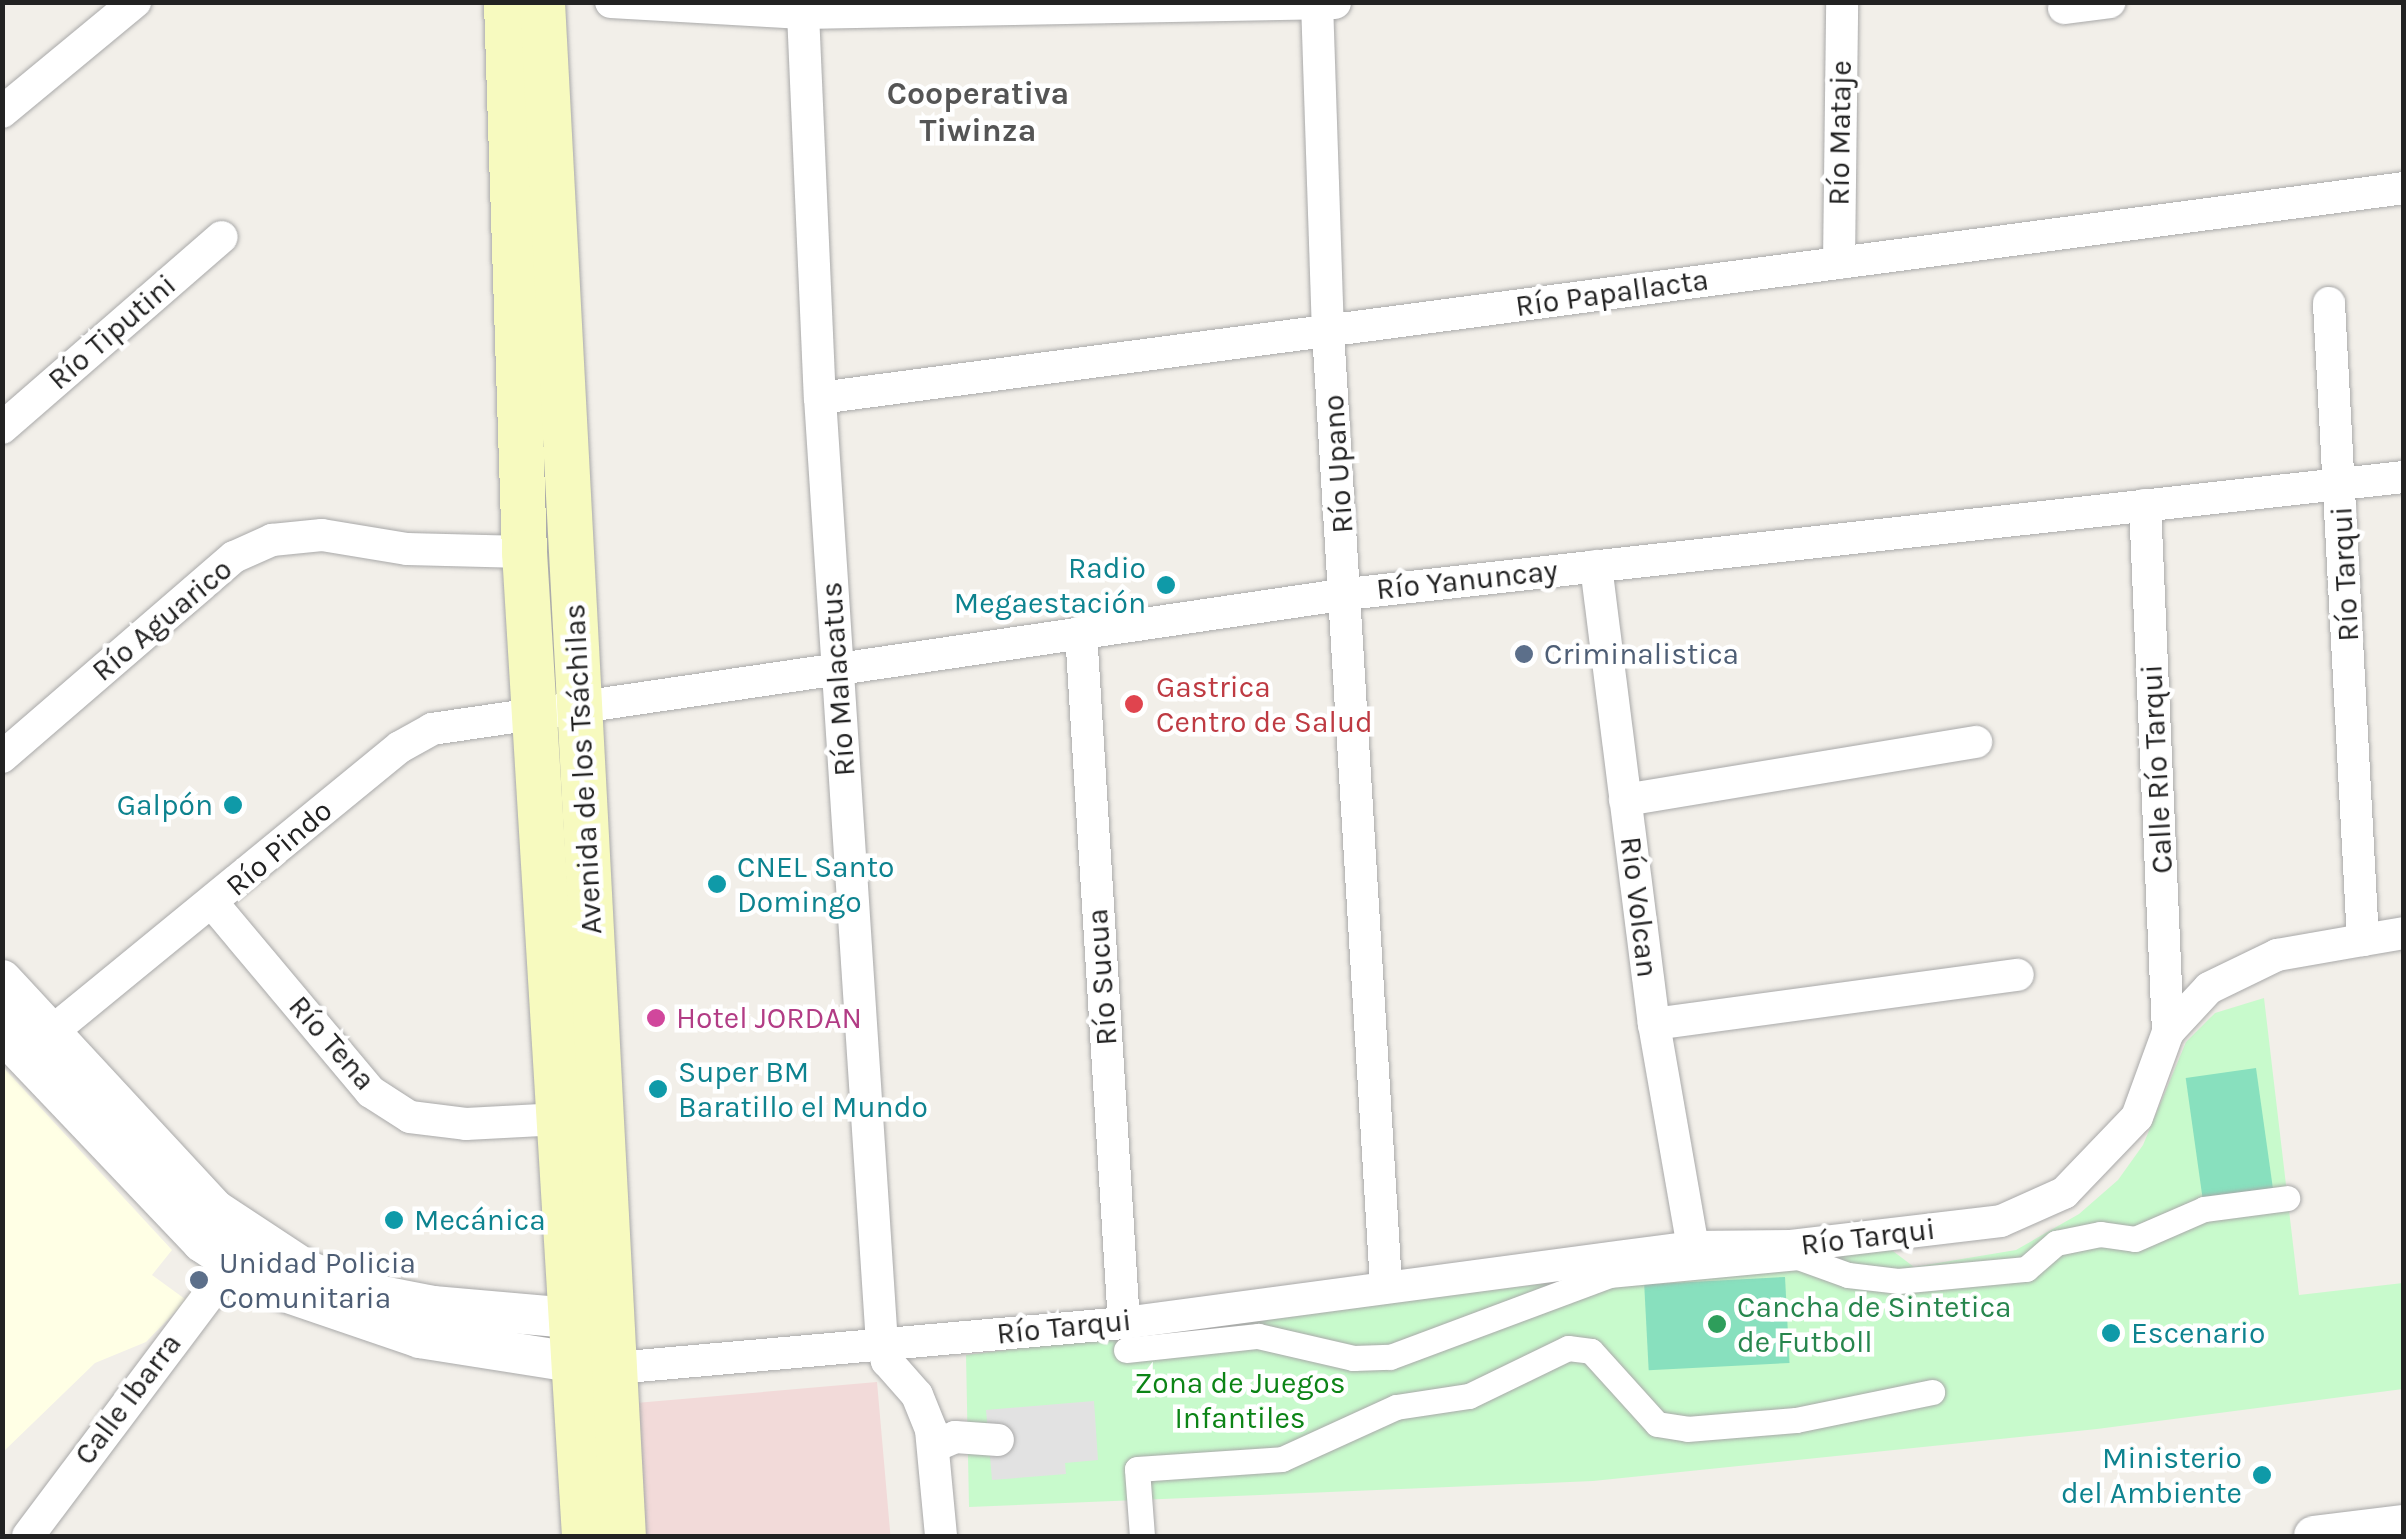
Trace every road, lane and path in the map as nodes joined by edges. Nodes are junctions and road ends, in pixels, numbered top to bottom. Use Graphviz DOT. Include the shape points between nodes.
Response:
graph roads {
  1 [pos="134,2"];
  2 [pos="506,2"];
  3 [pos="542,2"];
  4 [pos="610,2"];
  5 [pos="1337,2"];
  6 [pos="1842,2"];
  7 [pos="2110,2"];
  8 [pos="1317,3"];
  9 [pos="2064,8"];
  10 [pos="802,13"];
  11 [pos="2,112"];
  12 [pos="2404,188"];
  13 [pos="222,237"];
  14 [pos="1839,263"];
  15 [pos="2329,303"];
  16 [pos="1328,330"];
  17 [pos="820,398"];
  18 [pos="2,428"];
  19 [pos="2404,476"];
  20 [pos="2340,484"];
  21 [pos="2145,505"];
  22 [pos="524,552"];
  23 [pos="1596,566"];
  24 [pos="1347,594"];
  25 [pos="1080,632"];
  26 [pos="837,670"];
  27 [pos="580,707"];
  28 [pos="535,714"];
  29 [pos="1976,742"];
  30 [pos="2,757"];
  31 [pos="1626,800"];
  32 [pos="214,905"];
  33 [pos="2404,933"];
  34 [pos="2364,940"];
  35 [pos="2018,976"];
  36 [pos="2,980"];
  37 [pos="1654,1024"];
  38 [pos="2168,1032"];
  39 [pos="24,1041"];
  40 [pos="581,1117"];
  41 [pos="2287,1198"];
  42 [pos="1693,1247"];
  43 [pos="232,1264"];
  44 [pos="1386,1286"];
  45 [pos="593,1321"];
  46 [pos="1125,1336"];
  47 [pos="882,1344"];
  48 [pos="595,1367"];
  49 [pos="1932,1392"];
  50 [pos="998,1440"];
  51 [pos="936,1446"];
  52 [pos="2404,1525"];
  53 [pos="28,1536"];
  54 [pos="584,1536"];
  55 [pos="623,1536"];
  56 [pos="942,1536"];
  57 [pos="1142,1536"];
  58 [pos="2314,1536"];
  1 -- 11 [label="street"];
  2 -- 22 [label="main road, Avenida de los Tsáchilas"];
  3 -- 27 [label="main road, Avenida de los Tsáchilas"];
  4 -- 10 [label="street"];
  5 -- 8 [label="street"];
  6 -- 14 [label="street, Río Mataje"];
  7 -- 9 [label="street"];
  8 -- 10 [label="street"];
  8 -- 16 [label="street, Río Upano"];
  10 -- 17 [label="street, Río Malacatus"];
  12 -- 14 [label="street, Río Papallacta"];
  13 -- 18 [label="street, Río Tiputini"];
  14 -- 16 [label="street, Río Papallacta"];
  15 -- 20 [label="street, Río Tarqui"];
  16 -- 17 [label="street, Río Papallacta"];
  16 -- 24 [label="street, Río Upano"];
  17 -- 26 [label="street, Río Malacatus"];
  19 -- 20 [label="street, Río Yanuncay"];
  20 -- 21 [label="street, Río Yanuncay"];
  20 -- 34 [label="street, Río Tarqui"];
  21 -- 23 [label="street, Río Yanuncay"];
  21 -- 38 [label="street, Calle Río Tarqui"];
  22 -- 28 [label="main road, Avenida de los Tsáchilas"];
  22 -- 30 [label="street, Río Aguarico" via="407,549 322,535 272,540 234,557"];
  23 -- 24 [label="street, Río Yanuncay"];
  23 -- 31 [label="street, Río Volcan"];
  24 -- 25 [label="street, Río Yanuncay"];
  24 -- 44 [label="street, Río Upano"];
  25 -- 26 [label="street, Río Yanuncay"];
  25 -- 46 [label="street, Río Sucua"];
  26 -- 27 [label="street, Río Yanuncay"];
  26 -- 47 [label="street, Río Malacatus"];
  27 -- 28 [label="street, Río Yanuncay"];
  27 -- 40 [label="main road, Avenida de los Tsáchilas"];
  28 -- 32 [label="street, Río Pindo" via="447,726 400,747"];
  28 -- 40 [label="main road, Avenida de los Tsáchilas"];
  29 -- 31 [label="street"];
  31 -- 37 [label="street, Río Volcan"];
  32 -- 39 [label="street, Río Pindo"];
  32 -- 40 [label="street, Río Tena" via="371,1092 410,1117 466,1124"];
  33 -- 34 [label="street"];
  34 -- 38 [label="street, Río Tarqui" via="2252,964 2209,988"];
  35 -- 37 [label="street"];
  36 -- 39 [label="street"];
  37 -- 42 [label="street, Río Volcan"];
  38 -- 42 [label="street, Río Tarqui" via="2137,1118 2092,1169 2034,1208 2001,1221 1790,1246"];
  39 -- 43 [label="street" via="147,1188"];
  39 -- 45 [label="street" via="214,1210 306,1270 361,1292"];
  40 -- 45 [label="main road, Avenida de los Tsáchilas"];
  41 -- 46 [label="street" via="2204,1209 2136,1239 2100,1234 2056,1242 2026,1268 1898,1281 1848,1275 1798,1257 1609,1275 1390,1357 1353,1358 1258,1336"];
  42 -- 44 [label="street, Río Tarqui"];
  43 -- 48 [label="street" via="335,1314 438,1342"];
  43 -- 53 [label="street, Calle Ibarra"];
  44 -- 46 [label="street, Río Tarqui"];
  45 -- 48 [label="main road, Avenida de los Tsáchilas"];
  46 -- 47 [label="street, Río Tarqui"];
  47 -- 48 [label="street, Río Tarqui"];
  47 -- 51 [label="street" via="886,1362 917,1395"];
  48 -- 54 [label="main road, Avenida de los Tsáchilas"];
  48 -- 55 [label="main road, Avenida de los Tsáchilas"];
  49 -- 57 [label="street" via="1796,1420 1687,1429 1657,1424 1591,1351 1568,1348 1469,1396 1396,1407 1282,1459 1137,1469"];
  50 -- 51 [label="street" via="955,1438"];
  51 -- 56 [label="street"];
  52 -- 58 [label="street"];
}
